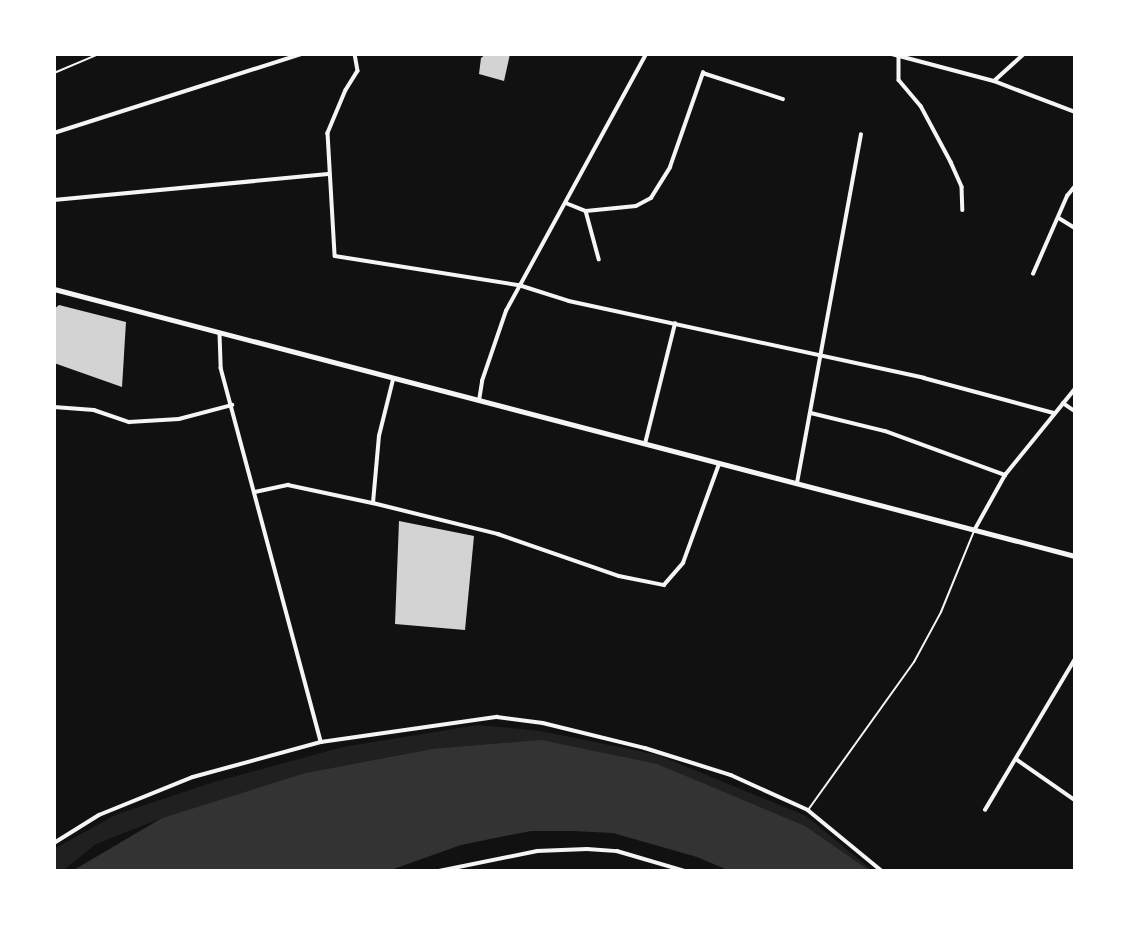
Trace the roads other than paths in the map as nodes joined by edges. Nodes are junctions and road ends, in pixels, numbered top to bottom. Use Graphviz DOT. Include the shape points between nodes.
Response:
graph roads {
  1 [pos="99,54"];
  2 [pos="301,54"];
  3 [pos="355,54"];
  4 [pos="646,54"];
  5 [pos="892,54"];
  6 [pos="1024,54"];
  7 [pos="899,56"];
  8 [pos="54,73"];
  9 [pos="994,81"];
  10 [pos="783,99"];
  11 [pos="1075,112"];
  12 [pos="54,133"];
  13 [pos="862,135"];
  14 [pos="328,174"];
  15 [pos="1075,186"];
  16 [pos="54,200"];
  17 [pos="566,203"];
  18 [pos="963,210"];
  19 [pos="586,211"];
  20 [pos="1058,218"];
  21 [pos="1075,228"];
  22 [pos="599,259"];
  23 [pos="1033,274"];
  24 [pos="519,285"];
  25 [pos="54,289"];
  26 [pos="676,323"];
  27 [pos="220,334"];
  28 [pos="823,355"];
  29 [pos="393,380"];
  30 [pos="1075,389"];
  31 [pos="478,402"];
  32 [pos="1063,403"];
  33 [pos="232,405"];
  34 [pos="54,407"];
  35 [pos="1075,411"];
  36 [pos="811,412"];
  37 [pos="1054,413"];
  38 [pos="645,444"];
  39 [pos="719,464"];
  40 [pos="1005,475"];
  41 [pos="797,483"];
  42 [pos="255,492"];
  43 [pos="373,503"];
  44 [pos="974,531"];
  45 [pos="1075,556"];
  46 [pos="1075,659"];
  47 [pos="321,742"];
  48 [pos="1016,760"];
  49 [pos="1075,800"];
  50 [pos="808,810"];
  51 [pos="985,810"];
  52 [pos="54,843"];
  53 [pos="439,871"];
  54 [pos="685,871"];
  55 [pos="882,871"];
  1 -- 8 [label="lane"];
  2 -- 12 [label="street"];
  3 -- 14 [label="street" via="358,71 328,133"];
  4 -- 17 [label="street"];
  5 -- 7 [label="street"];
  6 -- 9 [label="street"];
  7 -- 9 [label="street"];
  7 -- 18 [label="street" via="899,80 921,106 951,162 962,187"];
  9 -- 11 [label="street"];
  10 -- 19 [label="street" via="703,73 670,167 651,198 636,206"];
  13 -- 28 [label="street"];
  14 -- 16 [label="street"];
  14 -- 24 [label="street" via="335,256"];
  15 -- 20 [label="street"];
  17 -- 19 [label="street"];
  17 -- 24 [label="street"];
  19 -- 22 [label="street"];
  20 -- 21 [label="street"];
  20 -- 23 [label="street"];
  24 -- 26 [label="street" via="569,301"];
  24 -- 31 [label="street" via="506,311"];
  25 -- 27 [label="main road"];
  26 -- 28 [label="street"];
  26 -- 38 [label="street"];
  27 -- 29 [label="main road"];
  27 -- 33 [label="street" via="221,368"];
  28 -- 36 [label="street"];
  28 -- 37 [label="street"];
  29 -- 31 [label="main road"];
  29 -- 43 [label="street" via="379,436"];
  30 -- 32 [label="street"];
  31 -- 38 [label="main road"];
  32 -- 35 [label="street"];
  32 -- 37 [label="street"];
  33 -- 34 [label="street" via="178,419 129,422 94,410"];
  33 -- 42 [label="street"];
  36 -- 40 [label="street" via="885,430"];
  36 -- 41 [label="street"];
  37 -- 40 [label="street"];
  38 -- 39 [label="main road"];
  39 -- 41 [label="main road"];
  39 -- 43 [label="street" via="684,563 664,584 618,576 498,534"];
  40 -- 44 [label="street"];
  41 -- 44 [label="main road"];
  42 -- 43 [label="street" via="288,485"];
  42 -- 47 [label="street"];
  44 -- 45 [label="main road"];
  44 -- 50 [label="lane" via="914,662"];
  46 -- 48 [label="street"];
  47 -- 50 [label="street" via="497,717 542,723 731,775"];
  47 -- 52 [label="street" via="192,777 99,815"];
  48 -- 49 [label="street"];
  48 -- 51 [label="street"];
  50 -- 55 [label="street"];
  53 -- 54 [label="street" via="537,851 587,849 617,851"];
}
